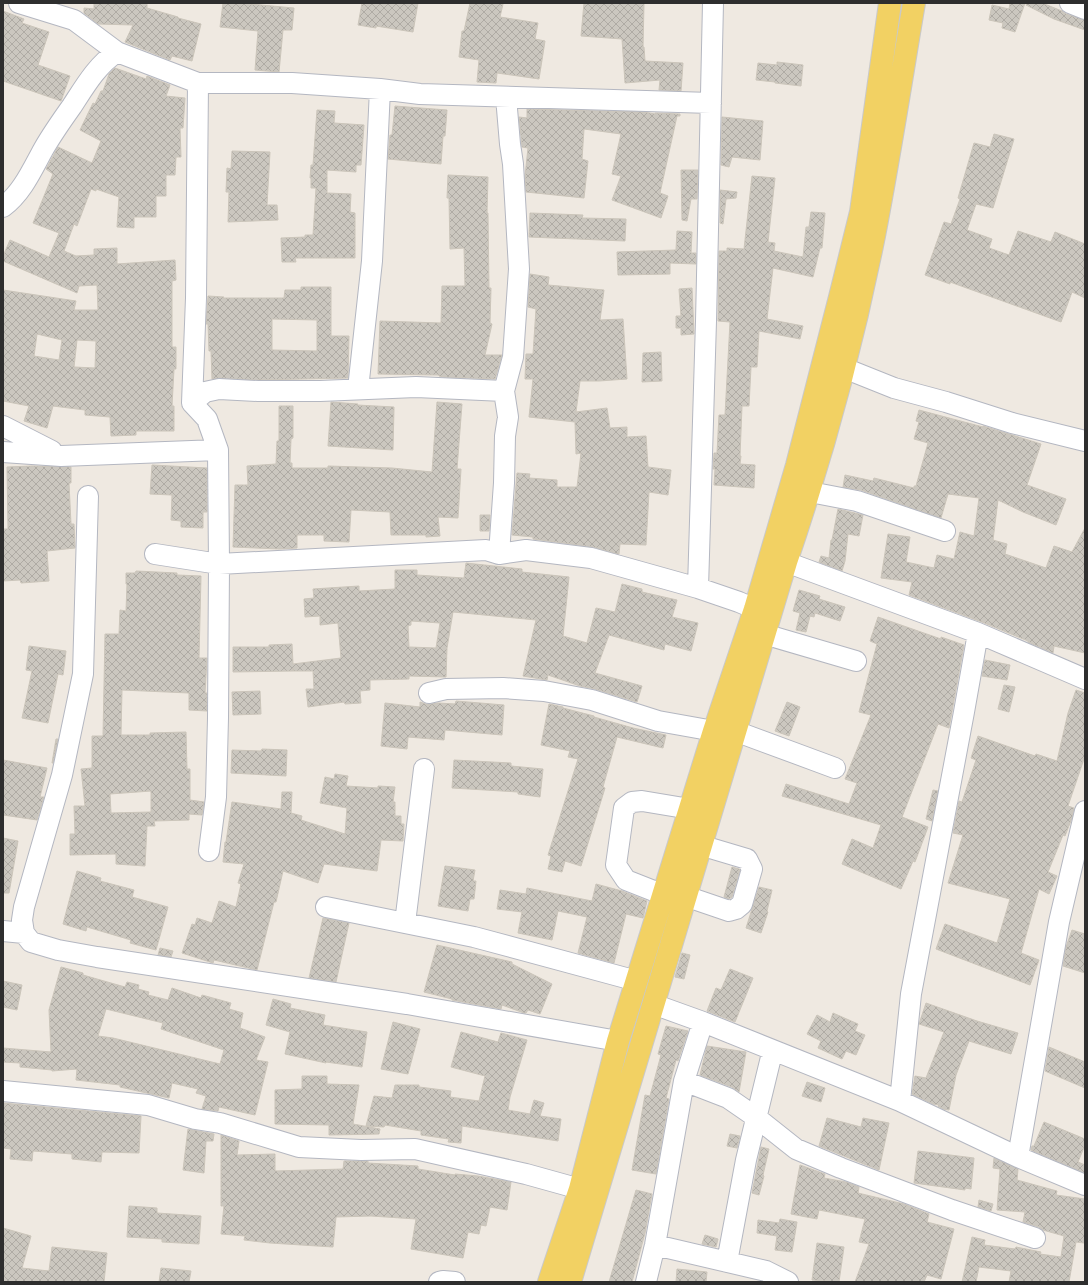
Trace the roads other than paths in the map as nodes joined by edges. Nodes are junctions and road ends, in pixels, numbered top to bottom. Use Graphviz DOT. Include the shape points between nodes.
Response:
graph roads {
  1 [pos="19,3"];
  2 [pos="714,3"];
  3 [pos="890,3"];
  4 [pos="914,3"];
  5 [pos="1070,3"];
  6 [pos="1085,9"];
  7 [pos="117,52"];
  8 [pos="198,84"];
  9 [pos="380,89"];
  10 [pos="506,97"];
  11 [pos="711,103"];
  12 [pos="3,207"];
  13 [pos="844,368"];
  14 [pos="358,389"];
  15 [pos="504,392"];
  16 [pos="192,404"];
  17 [pos="3,426"];
  18 [pos="1085,441"];
  19 [pos="218,450"];
  20 [pos="3,452"];
  21 [pos="61,456"];
  22 [pos="810,492"];
  23 [pos="88,496"];
  24 [pos="945,532"];
  25 [pos="155,554"];
  26 [pos="499,554"];
  27 [pos="786,562"];
  28 [pos="218,564"];
  29 [pos="698,588"];
  30 [pos="755,609"];
  31 [pos="978,633"];
  32 [pos="764,634"];
  33 [pos="856,662"];
  34 [pos="1085,679"];
  35 [pos="429,693"];
  36 [pos="725,731"];
  37 [pos="835,768"];
  38 [pos="424,769"];
  39 [pos="690,809"];
  40 [pos="1085,811"];
  41 [pos="700,845"];
  42 [pos="209,851"];
  43 [pos="664,895"];
  44 [pos="685,896"];
  45 [pos="326,907"];
  46 [pos="405,923"];
  47 [pos="3,931"];
  48 [pos="24,933"];
  49 [pos="637,981"];
  50 [pos="653,1004"];
  51 [pos="703,1022"];
  52 [pos="618,1041"];
  53 [pos="772,1053"];
  54 [pos="684,1081"];
  55 [pos="3,1090"];
  56 [pos="900,1101"];
  57 [pos="757,1118"];
  58 [pos="1018,1157"];
  59 [pos="1085,1185"];
  60 [pos="580,1189"];
  61 [pos="1035,1238"];
  62 [pos="655,1245"];
  63 [pos="727,1262"];
  64 [pos="764,1276"];
  65 [pos="439,1282"];
  66 [pos="455,1282"];
  67 [pos="549,1282"];
  68 [pos="570,1282"];
  69 [pos="646,1282"];
  70 [pos="788,1282"];
  1 -- 7 [label="street" via="74,20"];
  2 -- 11 [label="street"];
  3 -- 30 [label="main road" via="861,212 797,465"];
  4 -- 13 [label="main road" via="874,235"];
  5 -- 6 [label="street"];
  7 -- 8 [label="street"];
  7 -- 12 [label="street" via="94,73 50,138 24,185"];
  8 -- 9 [label="street" via="292,83"];
  8 -- 16 [label="street" via="196,298"];
  9 -- 10 [label="street" via="420,94"];
  9 -- 14 [label="street" via="372,261"];
  10 -- 11 [label="street"];
  10 -- 15 [label="street" via="519,269 513,357"];
  11 -- 29 [label="street"];
  13 -- 18 [label="street" via="894,388 1012,423"];
  13 -- 22 [label="main road"];
  14 -- 15 [label="street" via="416,387"];
  14 -- 16 [label="street" via="219,390 205,392"];
  15 -- 26 [label="street" via="508,417"];
  16 -- 19 [label="street" via="207,419"];
  17 -- 21 [label="street"];
  19 -- 21 [label="street"];
  19 -- 28 [label="street"];
  20 -- 21 [label="street"];
  22 -- 24 [label="street" via="856,501"];
  22 -- 27 [label="main road"];
  23 -- 48 [label="street" via="83,674 62,775 24,907"];
  25 -- 28 [label="street"];
  26 -- 28 [label="street" via="486,550"];
  26 -- 29 [label="street" via="526,550 591,558"];
  27 -- 31 [label="street"];
  27 -- 32 [label="main road"];
  28 -- 42 [label="street" via="216,797"];
  29 -- 30 [label="street"];
  30 -- 36 [label="main road"];
  31 -- 34 [label="street"];
  31 -- 56 [label="street" via="911,994"];
  32 -- 33 [label="street"];
  32 -- 36 [label="main road"];
  35 -- 36 [label="street" via="446,689 489,688 544,691 592,700 658,721"];
  36 -- 37 [label="street"];
  36 -- 39 [label="main road"];
  36 -- 41 [label="main road"];
  38 -- 46 [label="street"];
  39 -- 43 [label="main road"];
  39 -- 43 [label="street" via="642,801 632,802 624,808 616,865 626,880"];
  40 -- 58 [label="street" via="1059,922"];
  41 -- 44 [label="main road"];
  41 -- 44 [label="street" via="747,859 752,869 742,904 729,911"];
  43 -- 49 [label="main road"];
  44 -- 50 [label="main road"];
  45 -- 46 [label="street"];
  46 -- 49 [label="street" via="474,937"];
  47 -- 48 [label="street"];
  48 -- 52 [label="street" via="31,942 58,950 408,1004"];
  49 -- 52 [label="main road"];
  50 -- 51 [label="street"];
  50 -- 68 [label="main road"];
  51 -- 54 [label="street"];
  51 -- 56 [label="street"];
  52 -- 60 [label="main road"];
  53 -- 57 [label="street"];
  54 -- 57 [label="street" via="728,1098"];
  54 -- 62 [label="street"];
  55 -- 60 [label="street" via="148,1106 220,1123 299,1147 415,1149"];
  56 -- 58 [label="street"];
  57 -- 61 [label="street" via="796,1149 952,1210"];
  57 -- 63 [label="street" via="746,1160"];
  58 -- 59 [label="street"];
  60 -- 67 [label="main road"];
  62 -- 63 [label="street"];
  62 -- 69 [label="street"];
  63 -- 64 [label="street"];
  64 -- 70 [label="street"];
  65 -- 66 [label="street"];
}
